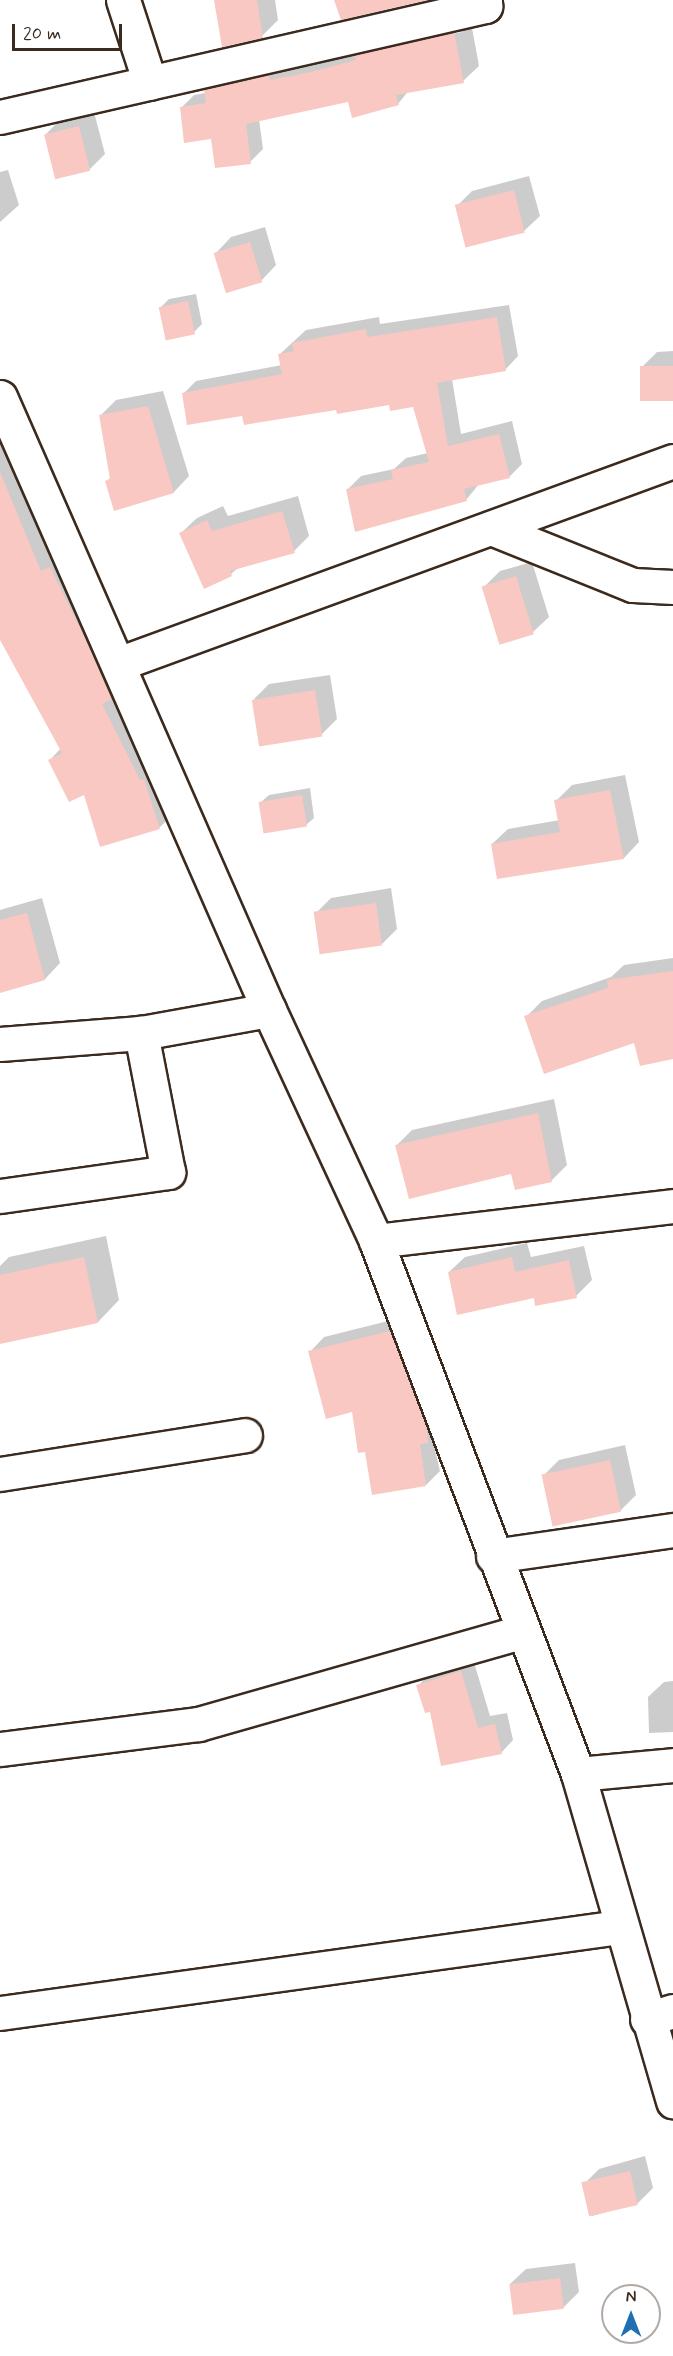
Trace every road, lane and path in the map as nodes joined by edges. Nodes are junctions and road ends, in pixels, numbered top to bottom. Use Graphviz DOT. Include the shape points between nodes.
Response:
graph roads {
  1 [pos="123,0"];
  2 [pos="485,0"];
  3 [pos="150,83"];
  4 [pos="0,117"];
  5 [pos="0,397"];
  6 [pos="673,461"];
  7 [pos="491,528"];
  8 [pos="673,587"];
  9 [pos="118,664"];
  10 [pos="269,1010"];
  11 [pos="141,1033"];
  12 [pos="0,1044"];
  13 [pos="0,1196"];
  14 [pos="673,1206"];
  15 [pos="376,1241"];
  16 [pos="245,1435"];
  17 [pos="0,1474"];
  18 [pos="673,1530"];
  19 [pos="493,1556"];
  20 [pos="521,1632"];
  21 [pos="0,1749"];
  22 [pos="673,1765"];
  23 [pos="578,1774"];
  24 [pos="620,1927"];
  25 [pos="0,2013"];
  26 [pos="660,2015"];
  27 [pos="673,2102"];
  1 -- 3 [label="street"];
  2 -- 3 [label="street" via="485,6"];
  3 -- 4 [label="street"];
  5 -- 9 [label="street"];
  6 -- 7 [label="street"];
  7 -- 8 [label="street" via="633,585"];
  7 -- 9 [label="street"];
  9 -- 10 [label="street"];
  10 -- 11 [label="street"];
  10 -- 15 [label="street"];
  11 -- 12 [label="street"];
  11 -- 13 [label="street" via="168,1172"];
  14 -- 15 [label="street"];
  15 -- 19 [label="street"];
  16 -- 17 [label="street"];
  18 -- 19 [label="street"];
  19 -- 20 [label="street"];
  20 -- 21 [label="street" via="198,1724"];
  20 -- 23 [label="street"];
  22 -- 23 [label="street"];
  23 -- 24 [label="street"];
  24 -- 25 [label="street"];
  24 -- 26 [label="street"];
  26 -- 27 [label="street"];
}
